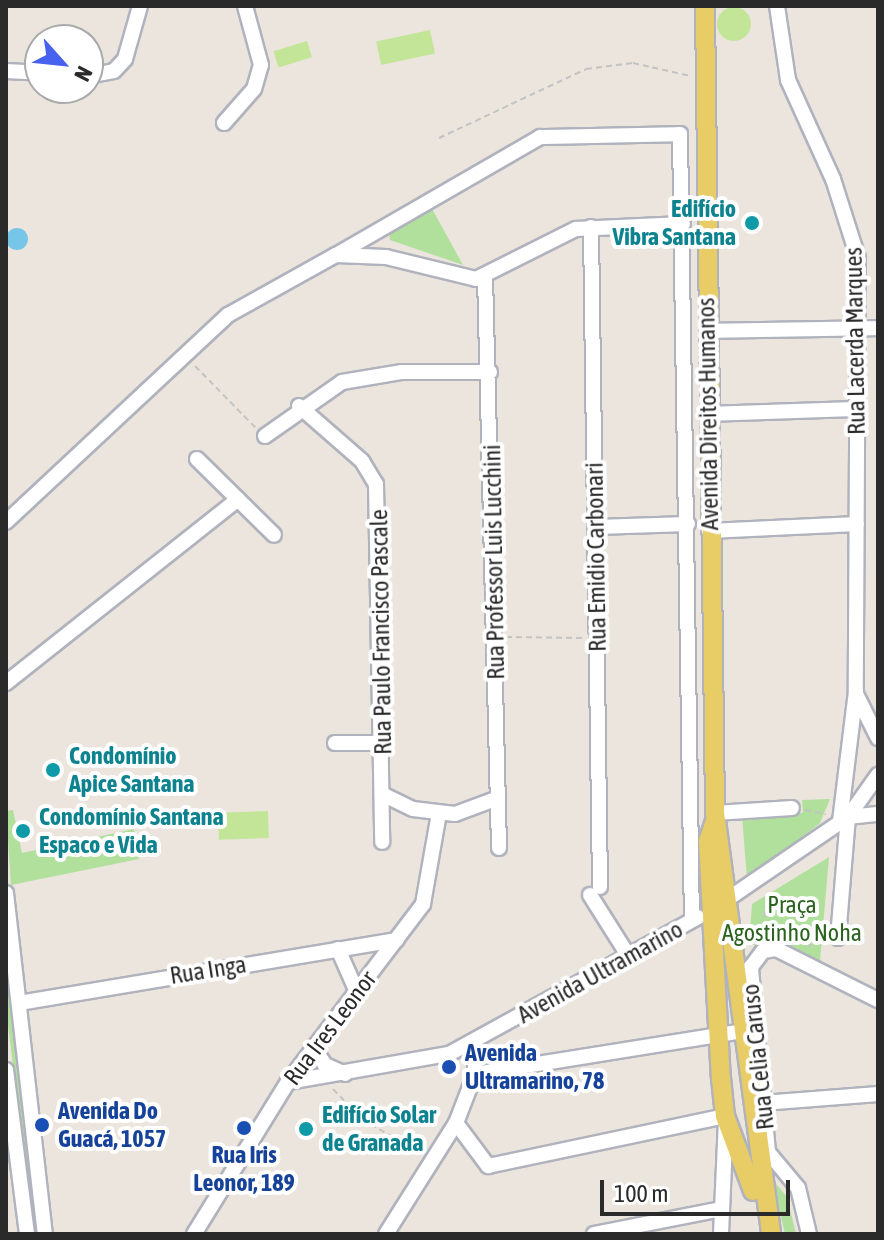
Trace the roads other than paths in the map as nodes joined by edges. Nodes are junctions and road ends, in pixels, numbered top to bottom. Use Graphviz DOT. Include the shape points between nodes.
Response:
graph roads {
  1 [pos="140,6"];
  2 [pos="245,6"];
  3 [pos="705,6"];
  4 [pos="777,6"];
  5 [pos="104,73"];
  6 [pos="224,123"];
  7 [pos="683,224"];
  8 [pos="591,227"];
  9 [pos="336,255"];
  10 [pos="485,275"];
  11 [pos="857,327"];
  12 [pos="878,328"];
  13 [pos="707,331"];
  14 [pos="490,372"];
  15 [pos="299,406"];
  16 [pos="855,409"];
  17 [pos="706,414"];
  18 [pos="265,436"];
  19 [pos="197,459"];
  20 [pos="238,499"];
  21 [pos="6,522"];
  22 [pos="688,524"];
  23 [pos="857,524"];
  24 [pos="596,527"];
  25 [pos="709,531"];
  26 [pos="274,535"];
  27 [pos="6,683"];
  28 [pos="856,691"];
  29 [pos="878,738"];
  30 [pos="335,743"];
  31 [pos="383,743"];
  32 [pos="878,775"];
  33 [pos="384,795"];
  34 [pos="498,798"];
  35 [pos="792,808"];
  36 [pos="439,813"];
  37 [pos="878,814"];
  38 [pos="715,817"];
  39 [pos="843,818"];
  40 [pos="382,842"];
  41 [pos="499,848"];
  42 [pos="6,893"];
  43 [pos="729,898"];
  44 [pos="710,910"];
  45 [pos="692,920"];
  46 [pos="838,938"];
  47 [pos="397,940"];
  48 [pos="338,949"];
  49 [pos="628,955"];
  50 [pos="357,992"];
  51 [pos="878,1000"];
  52 [pos="19,1003"];
  53 [pos="743,1031"];
  54 [pos="717,1033"];
  55 [pos="475,1043"];
  56 [pos="313,1047"];
  57 [pos="6,1070"];
  58 [pos="475,1074"];
  59 [pos="349,1076"];
  60 [pos="288,1082"];
  61 [pos="878,1094"];
  62 [pos="763,1103"];
  63 [pos="726,1118"];
  64 [pos="456,1123"];
  65 [pos="12,1162"];
  66 [pos="722,1209"];
  67 [pos="202,1218"];
  68 [pos="769,1228"];
  69 [pos="27,1234"];
  70 [pos="45,1234"];
  71 [pos="194,1234"];
  72 [pos="212,1234"];
  73 [pos="386,1234"];
  74 [pos="594,1234"];
  75 [pos="721,1234"];
  76 [pos="809,1234"];
  1 -- 5 [label="street" via="125,59"];
  2 -- 6 [label="street" via="261,65 254,89"];
  3 -- 13 [label="main road, Avenida Direitos Humanos"];
  4 -- 11 [label="street, Rua Lacerda Marques" via="788,80 852,228"];
  7 -- 8 [label="street"];
  7 -- 9 [label="street" via="680,134 540,137"];
  7 -- 22 [label="street"];
  8 -- 10 [label="street"];
  8 -- 24 [label="street, Rua Emidio Carbonari"];
  9 -- 10 [label="street" via="386,257 458,278"];
  9 -- 21 [label="street" via="228,315"];
  10 -- 14 [label="street, Rua Professor Luis Lucchini"];
  11 -- 12 [label="street"];
  11 -- 13 [label="street"];
  11 -- 16 [label="street, Rua Lacerda Marques"];
  13 -- 17 [label="main road, Avenida Direitos Humanos"];
  14 -- 15 [label="street" via="370,375"];
  14 -- 34 [label="street, Rua Professor Luis Lucchini"];
  15 -- 18 [label="street"];
  15 -- 31 [label="street, Rua Paulo Francisco Pascale" via="362,461 376,484"];
  16 -- 17 [label="street"];
  16 -- 23 [label="street, Rua Lacerda Marques"];
  17 -- 25 [label="main road, Avenida Direitos Humanos"];
  19 -- 20 [label="street"];
  20 -- 26 [label="street"];
  20 -- 27 [label="street"];
  22 -- 24 [label="street"];
  22 -- 45 [label="street"];
  23 -- 25 [label="street"];
  23 -- 28 [label="street, Rua Lacerda Marques"];
  24 -- 49 [label="street, Rua Emidio Carbonari" via="595,891"];
  25 -- 38 [label="main road, Avenida Direitos Humanos"];
  28 -- 29 [label="street, Rua Lacerda Marques"];
  28 -- 39 [label="street, Rua Lacerda Marques"];
  30 -- 31 [label="street"];
  31 -- 33 [label="street, Rua Paulo Francisco Pascale"];
  32 -- 39 [label="street"];
  33 -- 36 [label="street"];
  33 -- 40 [label="street, Rua Paulo Francisco Pascale"];
  34 -- 36 [label="street"];
  34 -- 41 [label="street, Rua Professor Luis Lucchini"];
  35 -- 38 [label="street"];
  36 -- 47 [label="street, Rua Ires Leonor" via="427,895"];
  37 -- 39 [label="street, Avenida Ultramarino"];
  38 -- 43 [label="main road, Avenida Direitos Humanos"];
  38 -- 44 [label="main road, Avenida Direitos Humanos" via="708,834"];
  39 -- 43 [label="street, Avenida Ultramarino"];
  39 -- 46 [label="street, Rua Lacerda Marques"];
  42 -- 52 [label="street"];
  43 -- 44 [label="street, Avenida Ultramarino"];
  43 -- 53 [label="main road, Avenida Direitos Humanos"];
  44 -- 45 [label="street, Avenida Ultramarino"];
  44 -- 54 [label="main road, Avenida Direitos Humanos"];
  45 -- 49 [label="street, Avenida Ultramarino"];
  47 -- 48 [label="street, Rua Inga"];
  47 -- 50 [label="street, Rua Ires Leonor"];
  48 -- 50 [label="street"];
  48 -- 52 [label="street, Rua Inga"];
  49 -- 55 [label="street, Avenida Ultramarino"];
  50 -- 56 [label="street, Rua Ires Leonor"];
  51 -- 62 [label="street, Rua Celia Caruso" via="786,953 759,955 749,974"];
  52 -- 70 [label="street"];
  53 -- 54 [label="street"];
  53 -- 68 [label="main road, Avenida Direitos Humanos"];
  54 -- 58 [label="street"];
  54 -- 63 [label="main road, Avenida Direitos Humanos"];
  55 -- 58 [label="street"];
  55 -- 59 [label="street, Avenida Ultramarino"];
  56 -- 59 [label="street" via="328,1068"];
  56 -- 60 [label="street, Rua Ires Leonor"];
  57 -- 65 [label="street"];
  58 -- 64 [label="street"];
  59 -- 60 [label="street, Avenida Ultramarino"];
  60 -- 67 [label="street, Rua Ires Leonor"];
  61 -- 62 [label="street"];
  62 -- 76 [label="street, Rua Celia Caruso" via="768,1152 798,1188"];
  63 -- 64 [label="street" via="488,1166"];
  63 -- 66 [label="street"];
  63 -- 68 [label="main road, Avenida Direitos Humanos"];
  64 -- 73 [label="street"];
  65 -- 69 [label="street"];
  66 -- 74 [label="street"];
  66 -- 75 [label="street"];
  67 -- 71 [label="street, Rua Ires Leonor"];
  67 -- 72 [label="street"];
}
